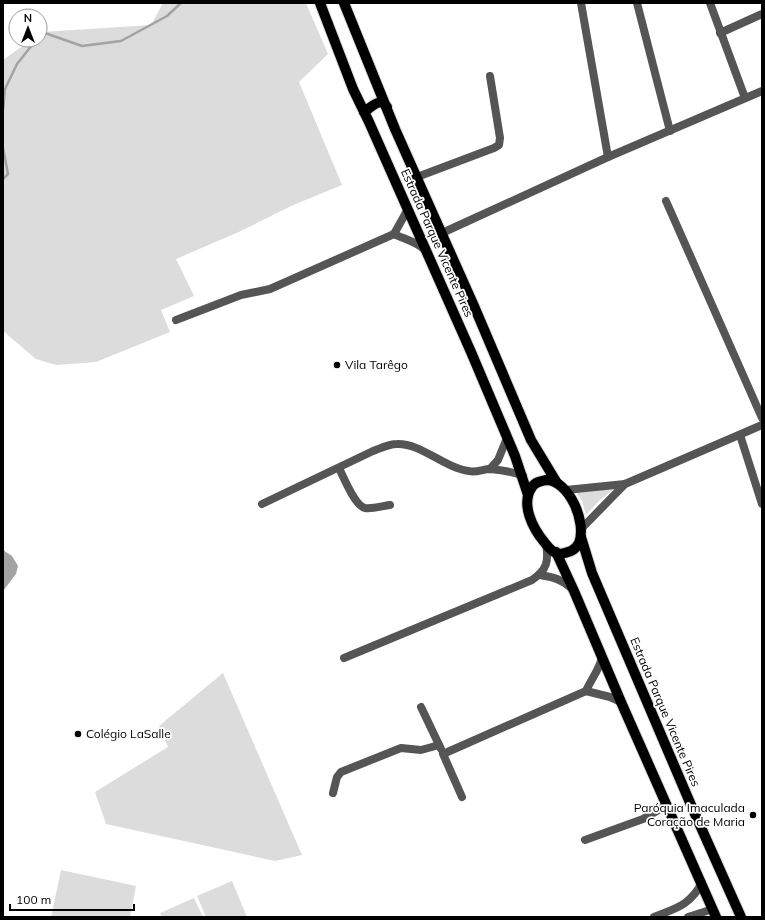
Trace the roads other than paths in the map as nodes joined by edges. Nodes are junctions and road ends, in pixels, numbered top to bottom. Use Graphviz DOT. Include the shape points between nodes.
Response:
graph roads {
  1 [pos="320,3"];
  2 [pos="344,3"];
  3 [pos="581,3"];
  4 [pos="637,3"];
  5 [pos="710,3"];
  6 [pos="762,14"];
  7 [pos="720,33"];
  8 [pos="490,76"];
  9 [pos="762,91"];
  10 [pos="745,98"];
  11 [pos="386,107"];
  12 [pos="364,112"];
  13 [pos="670,131"];
  14 [pos="608,157"];
  15 [pos="417,177"];
  16 [pos="666,201"];
  17 [pos="408,209"];
  18 [pos="442,233"];
  19 [pos="394,234"];
  20 [pos="427,252"];
  21 [pos="176,320"];
  22 [pos="762,418"];
  23 [pos="762,425"];
  24 [pos="740,435"];
  25 [pos="507,438"];
  26 [pos="339,468"];
  27 [pos="490,469"];
  28 [pos="523,476"];
  29 [pos="557,483"];
  30 [pos="625,484"];
  31 [pos="566,490"];
  32 [pos="528,495"];
  33 [pos="262,504"];
  34 [pos="762,504"];
  35 [pos="390,505"];
  36 [pos="581,533"];
  37 [pos="546,544"];
  38 [pos="556,552"];
  39 [pos="540,575"];
  40 [pos="574,591"];
  41 [pos="602,657"];
  42 [pos="344,658"];
  43 [pos="586,691"];
  44 [pos="621,702"];
  45 [pos="421,707"];
  46 [pos="439,745"];
  47 [pos="443,754"];
  48 [pos="333,793"];
  49 [pos="462,798"];
  50 [pos="667,806"];
  51 [pos="585,840"];
  52 [pos="702,883"];
  53 [pos="714,913"];
  54 [pos="654,917"];
  55 [pos="688,917"];
  56 [pos="741,917"];
  1 -- 12 [label="main road, Estrada Parque Vicente Pires"];
  2 -- 11 [label="main road, Estrada Parque Vicente Pires"];
  3 -- 14 [label="street"];
  4 -- 13 [label="street"];
  5 -- 7 [label="street"];
  6 -- 7 [label="street"];
  7 -- 10 [label="street"];
  8 -- 15 [label="street" via="499,145"];
  9 -- 10 [label="street"];
  10 -- 13 [label="street"];
  11 -- 12 [label="main road" via="379,102"];
  11 -- 15 [label="main road, Estrada Parque Vicente Pires"];
  12 -- 17 [label="main road, Estrada Parque Vicente Pires"];
  13 -- 14 [label="street"];
  14 -- 18 [label="street"];
  15 -- 18 [label="main road, Estrada Parque Vicente Pires"];
  16 -- 22 [label="street"];
  17 -- 19 [label="street"];
  17 -- 20 [label="main road, Estrada Parque Vicente Pires"];
  18 -- 29 [label="main road, Estrada Parque Vicente Pires" via="531,440"];
  19 -- 20 [label="street" via="421,246"];
  19 -- 21 [label="street" via="270,289 241,295"];
  20 -- 25 [label="main road, Estrada Parque Vicente Pires"];
  23 -- 24 [label="street"];
  24 -- 30 [label="street"];
  24 -- 34 [label="street"];
  25 -- 27 [label="street" via="498,460"];
  25 -- 28 [label="main road, Estrada Parque Vicente Pires"];
  26 -- 27 [label="street" via="374,451 397,444 417,449 451,466 468,471"];
  26 -- 33 [label="street"];
  26 -- 35 [label="street" via="360,506 372,508"];
  27 -- 28 [label="street"];
  28 -- 32 [label="main road, Estrada Parque Vicente Pires"];
  29 -- 31 [label="main road"];
  29 -- 32 [label="main road" via="551,480 539,482"];
  30 -- 31 [label="street"];
  30 -- 36 [label="street"];
  31 -- 36 [label="main road" via="576,506"];
  32 -- 37 [label="main road" via="531,521"];
  36 -- 38 [label="main road" via="578,546 574,550 560,554"];
  36 -- 56 [label="main road, Estrada Parque Vicente Pires" via="592,573"];
  37 -- 38 [label="main road"];
  37 -- 39 [label="street" via="548,556"];
  38 -- 40 [label="main road"];
  39 -- 40 [label="street" via="565,582"];
  39 -- 42 [label="street"];
  40 -- 41 [label="main road"];
  41 -- 43 [label="street"];
  41 -- 44 [label="main road"];
  43 -- 44 [label="street"];
  43 -- 47 [label="street"];
  44 -- 50 [label="main road"];
  45 -- 46 [label="street"];
  46 -- 47 [label="street"];
  46 -- 48 [label="street" via="421,750 400,748 342,772 336,777"];
  47 -- 49 [label="street"];
  50 -- 51 [label="street" via="643,819"];
  50 -- 52 [label="main road"];
  52 -- 53 [label="main road"];
  52 -- 54 [label="street" via="683,905"];
  53 -- 55 [label="street"];
}
